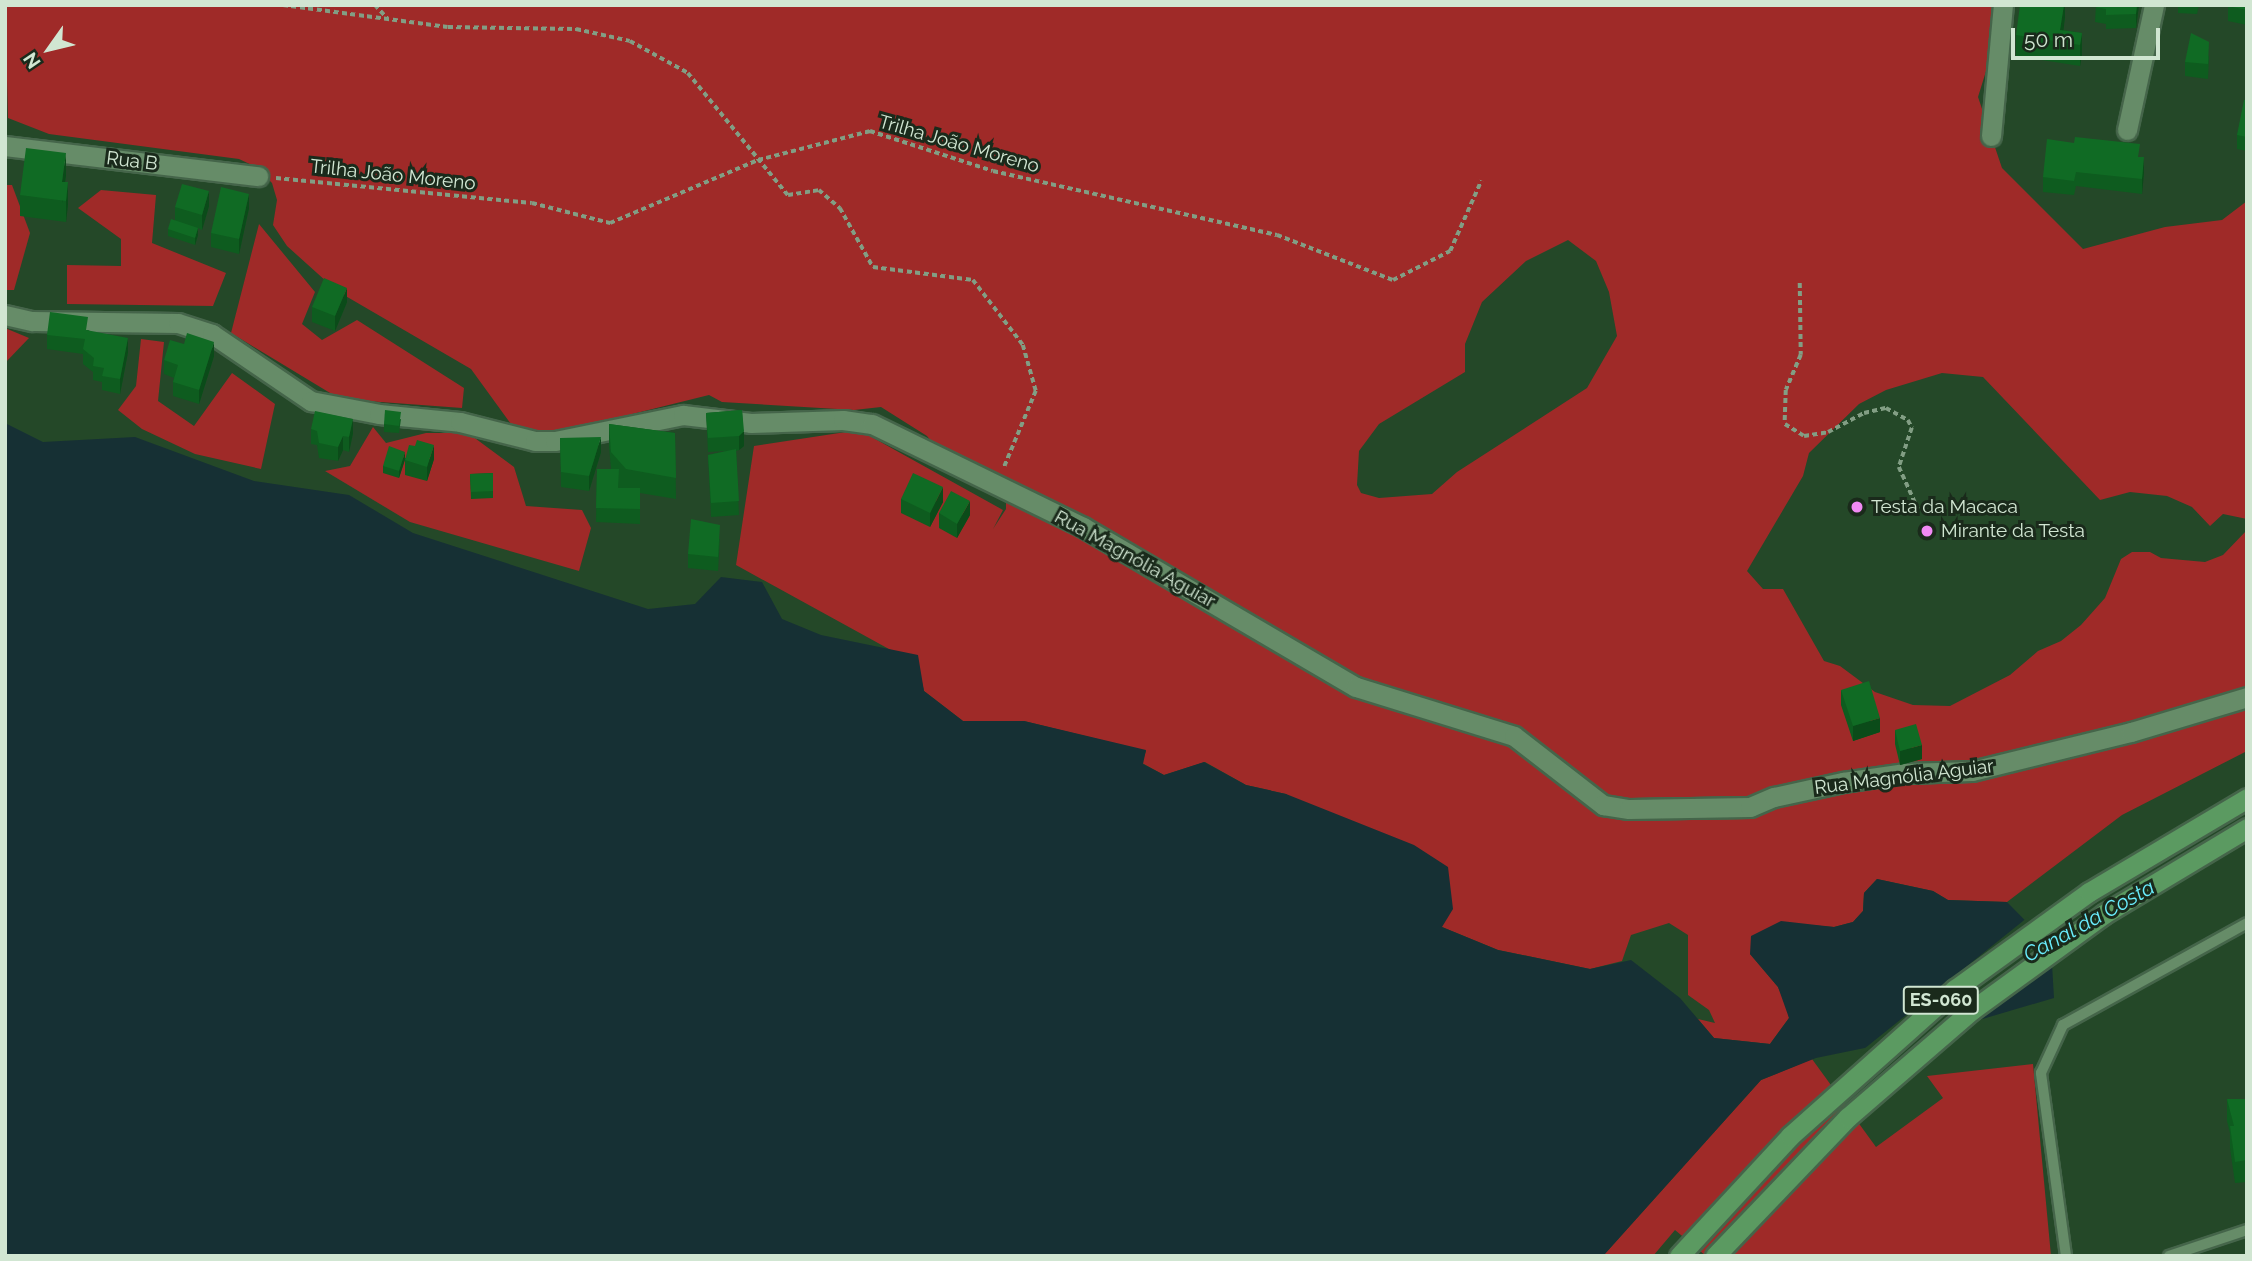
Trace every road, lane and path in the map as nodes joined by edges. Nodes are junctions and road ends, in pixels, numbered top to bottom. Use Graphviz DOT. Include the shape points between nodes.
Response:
graph roads {
  1 [pos="283,5"];
  2 [pos="375,5"];
  3 [pos="2003,5"];
  4 [pos="2154,5"];
  5 [pos="388,19"];
  6 [pos="2127,130"];
  7 [pos="1991,136"];
  8 [pos="6,144"];
  9 [pos="758,160"];
  10 [pos="258,176"];
  11 [pos="1481,181"];
  12 [pos="1800,283"];
  13 [pos="5,316"];
  14 [pos="997,486"];
  15 [pos="1918,509"];
  16 [pos="2247,697"];
  17 [pos="2247,798"];
  18 [pos="2247,828"];
  19 [pos="2247,923"];
  20 [pos="2247,1230"];
  21 [pos="1679,1256"];
  22 [pos="1715,1256"];
  23 [pos="2066,1256"];
  24 [pos="2169,1256"];
  1 -- 5 [label="path"];
  2 -- 5 [label="path"];
  3 -- 7 [label="street"];
  4 -- 6 [label="street"];
  5 -- 9 [label="path" via="448,27 576,29 630,41 688,73"];
  8 -- 10 [label="street, Rua B"];
  9 -- 10 [label="path, Trilha João Moreno" via="610,223 532,203"];
  9 -- 11 [label="path, Trilha João Moreno" via="870,131 993,171 1277,236 1393,280 1450,251"];
  9 -- 14 [label="path" via="788,195 819,190 840,208 873,267 973,280 1023,345 1036,391"];
  12 -- 15 [label="path" via="1801,355 1786,390 1785,424 1804,436 1828,432 1864,412 1886,408 1908,420 1912,428 1899,467"];
  13 -- 14 [label="street, Rua Magnólia Aguiar" via="32,321 178,323 212,334 311,401 460,422 535,441 683,415 751,423 843,420 872,425"];
  14 -- 16 [label="street, Rua Magnólia Aguiar" via="1083,527 1356,687 1514,736 1603,805 1629,809 1750,807 1843,782 1905,772 1972,771"];
  17 -- 21 [label="main road, ES-060" via="2089,892 1955,989 1790,1136"];
  18 -- 22 [label="main road, ES-060" via="2104,914 1972,1010 1848,1117"];
  19 -- 23 [label="lane" via="2063,1025 2040,1073"];
  20 -- 24 [label="lane"];
}
